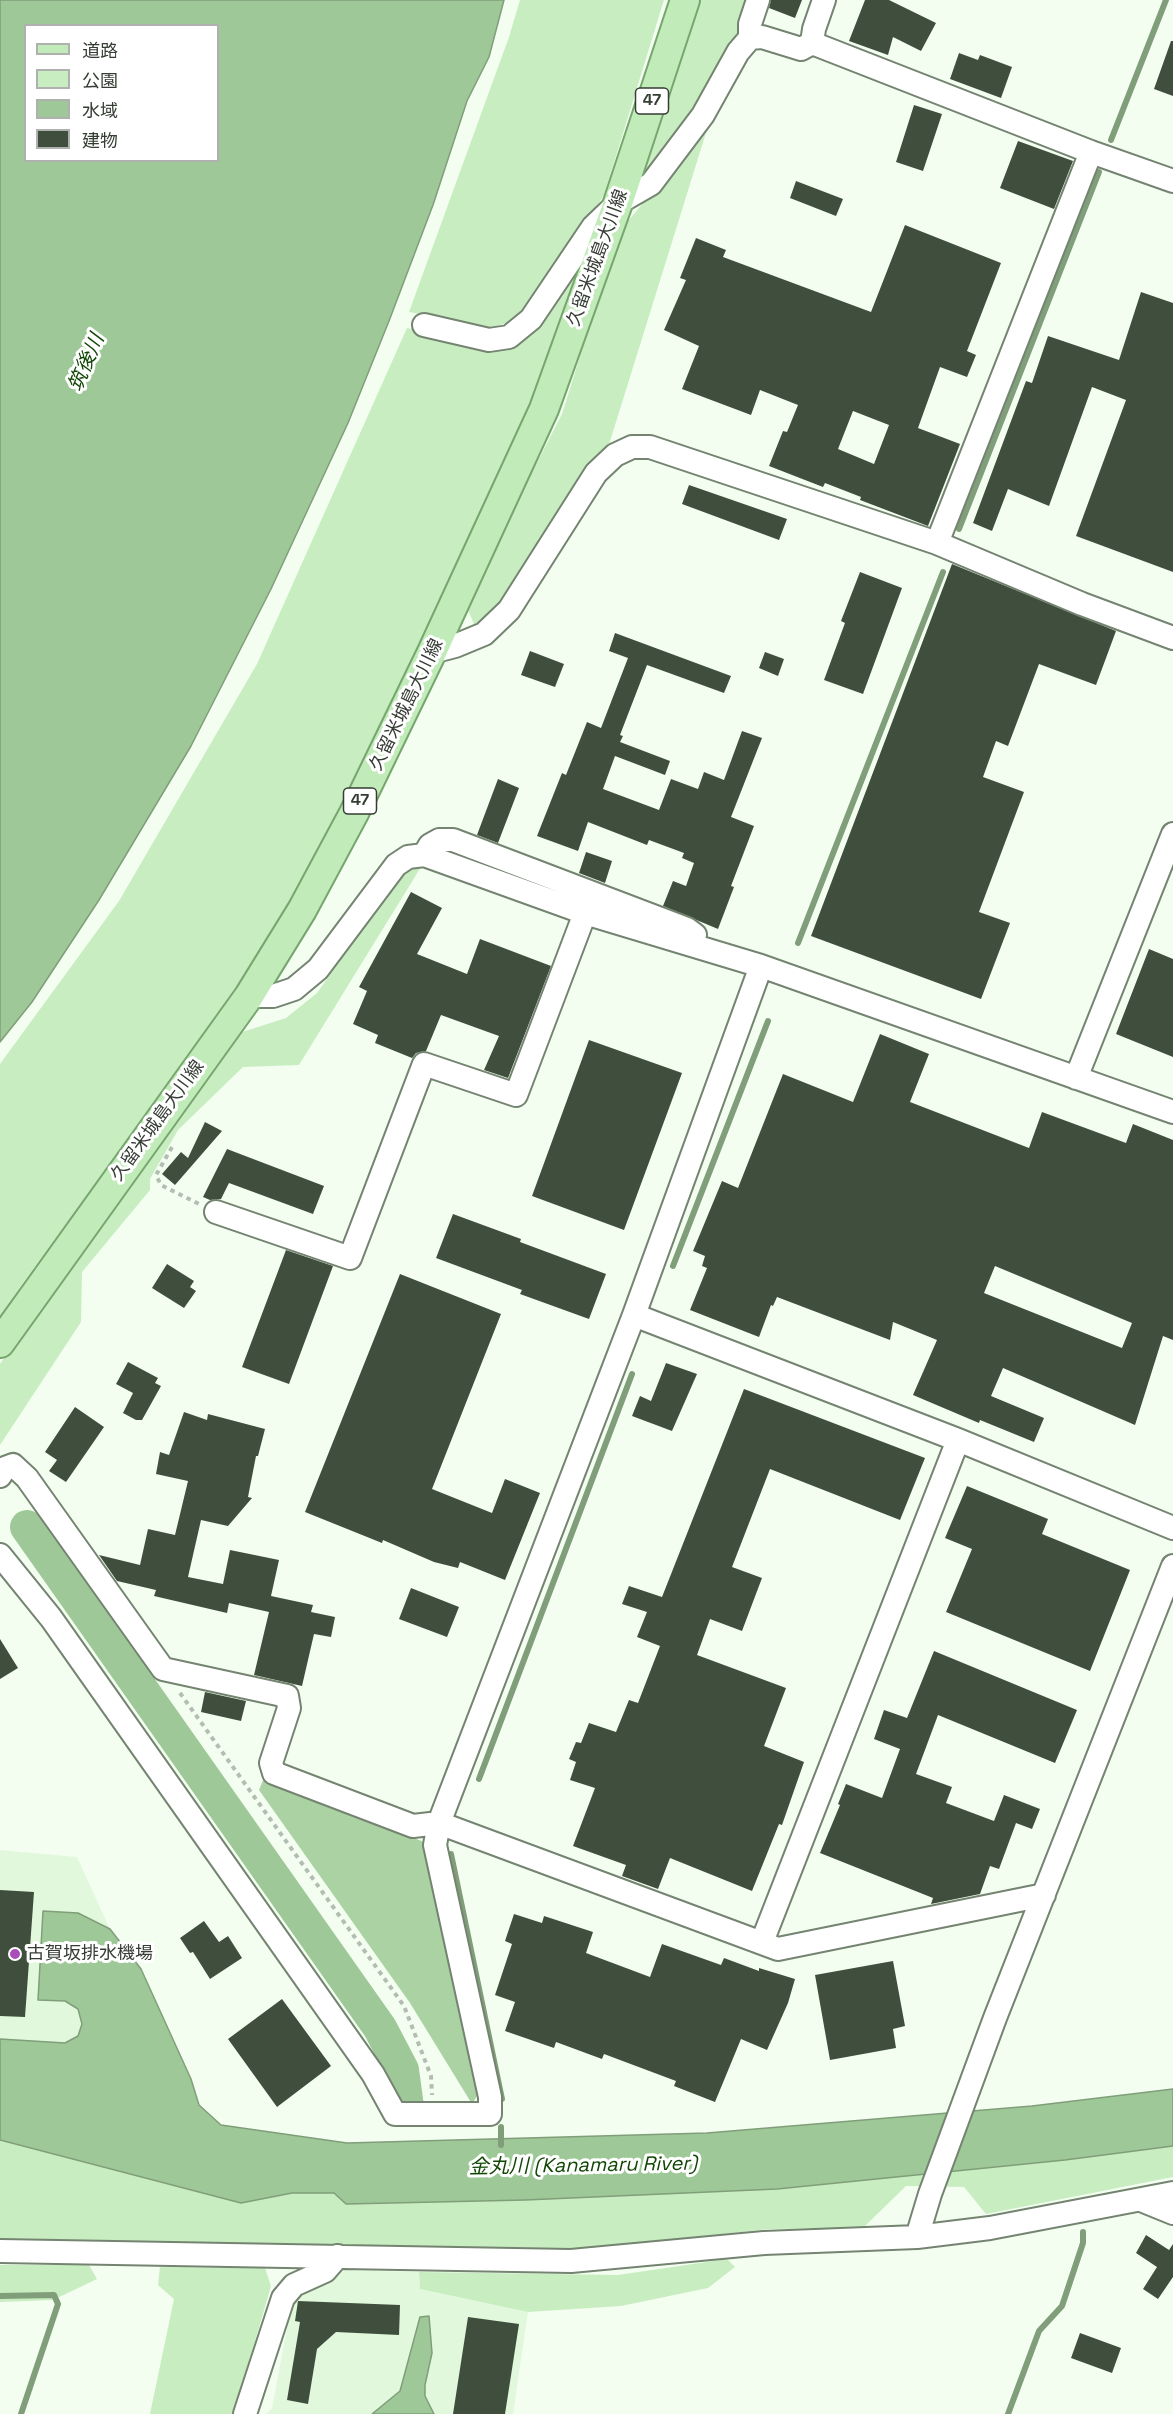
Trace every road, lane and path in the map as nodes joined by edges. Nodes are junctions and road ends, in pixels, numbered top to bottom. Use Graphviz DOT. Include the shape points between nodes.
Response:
graph roads {
  1 [pos="685,0"];
  2 [pos="758,0"];
  3 [pos="824,0"];
  4 [pos="750,38"];
  5 [pos="812,43"];
  6 [pos="1091,152"];
  7 [pos="1173,181"];
  8 [pos="618,203"];
  9 [pos="424,326"];
  10 [pos="937,543"];
  11 [pos="1173,638"];
  12 [pos="432,652"];
  13 [pos="1173,834"];
  14 [pos="424,855"];
  15 [pos="585,913"];
  16 [pos="703,948"];
  17 [pos="762,966"];
  18 [pos="249,996"];
  19 [pos="1076,1078"];
  20 [pos="1173,1112"];
  21 [pos="173,1145"];
  22 [pos="216,1212"];
  23 [pos="634,1315"];
  24 [pos="0,1343"];
  25 [pos="958,1440"];
  26 [pos="0,1476"];
  27 [pos="1173,1528"];
  28 [pos="0,1555"];
  29 [pos="1173,1566"];
  30 [pos="163,1669"];
  31 [pos="439,1823"];
  32 [pos="1044,1895"];
  33 [pos="762,1942"];
  34 [pos="434,2114"];
  35 [pos="1173,2193"];
  36 [pos="1141,2200"];
  37 [pos="1173,2212"];
  38 [pos="917,2237"];
  39 [pos="0,2251"];
  40 [pos="338,2256"];
  41 [pos="244,2414"];
  1 -- 8 [label="main road, 久留米城島大川線 / 47"];
  2 -- 4 [label="street"];
  3 -- 5 [label="street"];
  4 -- 5 [label="street" via="762,37 801,49"];
  4 -- 8 [label="street" via="738,52 703,116 651,184"];
  5 -- 6 [label="street"];
  6 -- 7 [label="street"];
  6 -- 10 [label="street"];
  8 -- 9 [label="street" via="593,227 531,319 509,337 489,340"];
  8 -- 12 [label="main road, 久留米城島大川線 / 47" via="544,409"];
  10 -- 11 [label="street"];
  10 -- 12 [label="street" via="650,447 632,447 615,454 596,473 509,610 484,634"];
  12 -- 18 [label="main road, 久留米城島大川線 / 47" via="354,813 302,910"];
  13 -- 19 [label="street"];
  14 -- 15 [label="street"];
  14 -- 16 [label="street" via="439,840 453,840 687,929 697,936"];
  14 -- 18 [label="street" via="408,857 396,865 318,969 294,989 273,996"];
  15 -- 16 [label="street"];
  15 -- 22 [label="street" via="516,1095 424,1064 350,1258"];
  16 -- 17 [label="street"];
  17 -- 19 [label="street"];
  17 -- 23 [label="street"];
  18 -- 24 [label="main road, 久留米城島大川線 / 47"];
  19 -- 20 [label="street"];
  21 -- 22 [label="path" via="156,1175 161,1185"];
  23 -- 25 [label="street"];
  23 -- 31 [label="street"];
  25 -- 27 [label="street"];
  25 -- 33 [label="street"];
  26 -- 30 [label="street" via="13,1465 27,1478"];
  28 -- 34 [label="street" via="51,1618 373,2074 395,2114"];
  29 -- 32 [label="street"];
  30 -- 31 [label="street" via="287,1696 289,1708 271,1763 274,1773 413,1826"];
  30 -- 34 [label="path" via="404,2006 431,2076"];
  31 -- 33 [label="street"];
  31 -- 34 [label="street" via="435,1845 490,2097 490,2114"];
  32 -- 33 [label="street" via="778,1949"];
  32 -- 38 [label="street" via="995,2018"];
  35 -- 36 [label="street"];
  36 -- 37 [label="street"];
  36 -- 38 [label="street" via="990,2228"];
  38 -- 40 [label="street" via="764,2243 571,2261"];
  39 -- 40 [label="street"];
  40 -- 41 [label="street" via="325,2271 294,2284 283,2298"];
}
